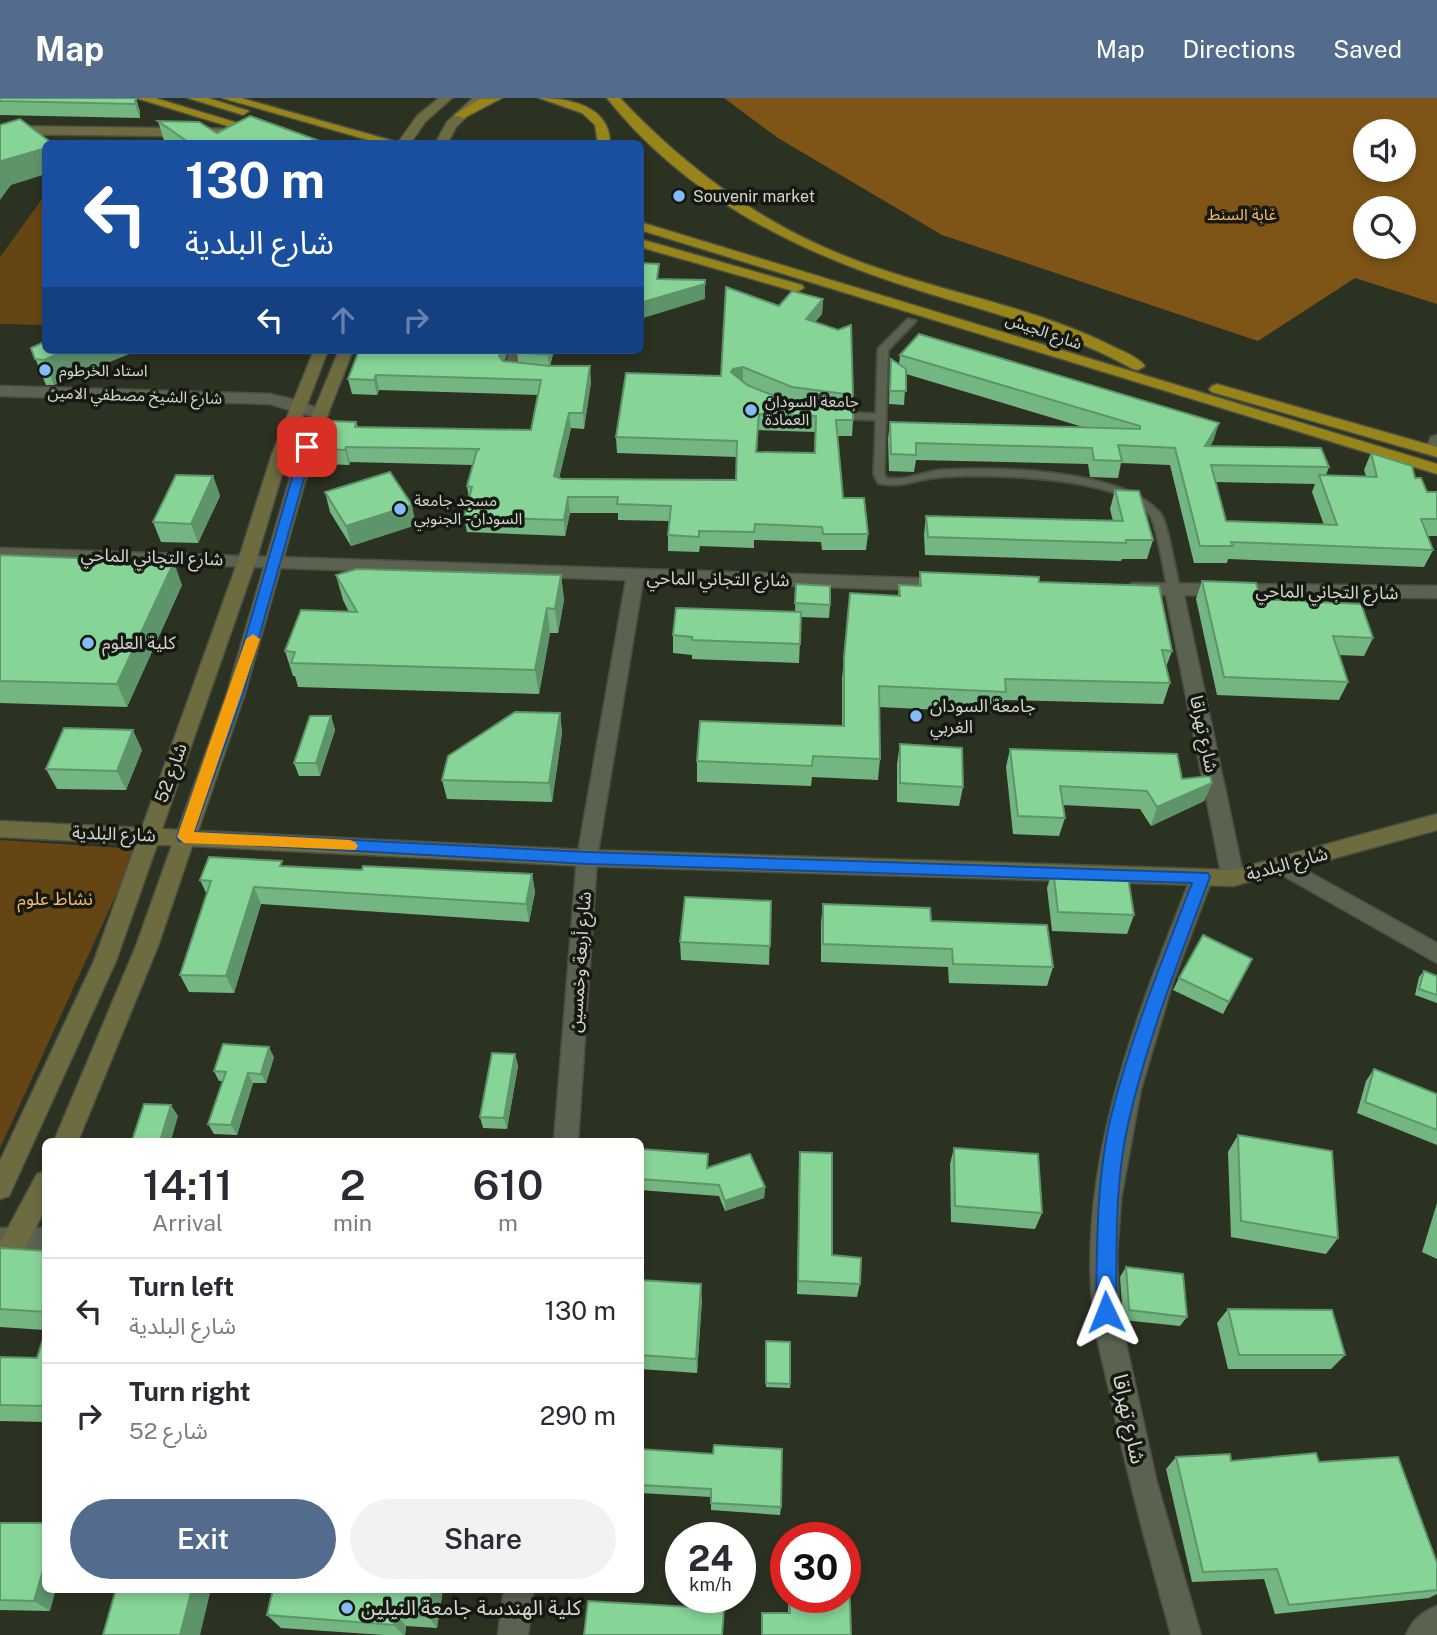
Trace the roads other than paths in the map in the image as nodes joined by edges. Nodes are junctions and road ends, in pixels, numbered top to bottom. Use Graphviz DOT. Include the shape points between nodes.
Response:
graph roads {
  1 [pos="142,98"];
  2 [pos="194,98"];
  3 [pos="228,98"];
  4 [pos="446,98"];
  5 [pos="480,98"];
  6 [pos="496,98"];
  7 [pos="545,98"];
  8 [pos="613,98"];
  9 [pos="460,115"];
  10 [pos="0,130"];
  11 [pos="264,133"];
  12 [pos="288,140"];
  13 [pos="348,140"];
  14 [pos="386,140"];
  15 [pos="403,140"];
  16 [pos="444,140"];
  17 [pos="605,140"];
  18 [pos="644,216"];
  19 [pos="644,227"];
  20 [pos="644,244"];
  21 [pos="911,321"];
  22 [pos="319,354"];
  23 [pos="344,354"];
  24 [pos="513,354"];
  25 [pos="1138,366"];
  26 [pos="1096,367"];
  27 [pos="526,375"];
  28 [pos="0,391"];
  29 [pos="298,405"];
  30 [pos="321,414"];
  31 [pos="818,415"];
  32 [pos="880,416"];
  33 [pos="1435,448"];
  34 [pos="1437,469"];
  35 [pos="0,553"];
  36 [pos="247,561"];
  37 [pos="275,562"];
  38 [pos="635,577"];
  39 [pos="967,585"];
  40 [pos="1119,589"];
  41 [pos="1174,590"];
  42 [pos="1437,593"];
  43 [pos="1437,822"];
  44 [pos="0,829"];
  45 [pos="147,836"];
  46 [pos="184,837"];
  47 [pos="587,858"];
  48 [pos="1282,865"];
  49 [pos="1202,877"];
  50 [pos="1233,878"];
  51 [pos="1437,954"];
  52 [pos="67,1138"];
  53 [pos="566,1138"];
  54 [pos="0,1188"];
  55 [pos="42,1188"];
  56 [pos="8,1239"];
  57 [pos="42,1240"];
  58 [pos="0,1269"];
  59 [pos="518,1593"];
  60 [pos="1437,1621"];
  61 [pos="513,1635"];
  62 [pos="1186,1635"];
  63 [pos="1421,1635"];
  1 -- 11 [label="highway"];
  2 -- 13 [label="highway"];
  3 -- 14 [label="highway"];
  4 -- 15 [label="street"];
  5 -- 9 [label="street"];
  6 -- 9 [label="highway"];
  7 -- 17 [label="highway" via="587,111 603,127"];
  8 -- 25 [label="highway" via="709,186 793,239 901,280 1068,331"];
  9 -- 16 [label="street"];
  10 -- 11 [label="street"];
  11 -- 12 [label="highway"];
  18 -- 25 [label="highway, شارع الجيش"];
  19 -- 26 [label="highway, شارع الجيش"];
  20 -- 21 [label="highway"];
  21 -- 26 [label="highway"];
  21 -- 32 [label="lane" via="883,349"];
  22 -- 29 [label="street, شارع 52"];
  23 -- 30 [label="street, شارع 52"];
  24 -- 27 [label="lane" via="509,372"];
  25 -- 33 [label="highway, شارع الجيش"];
  26 -- 34 [label="highway, شارع الجيش"];
  28 -- 29 [label="street, شارع الشيخ مصطفي الامين" via="270,399"];
  29 -- 30 [label="street, شارع الشيخ مصطفي الامين"];
  29 -- 36 [label="street, شارع 52"];
  30 -- 37 [label="street, شارع 52"];
  31 -- 32 [label="lane"];
  32 -- 41 [label="lane" via="882,481 904,484 944,473 1068,477 1151,508 1157,516"];
  35 -- 36 [label="street, شارع التجاني الماحي"];
  36 -- 37 [label="street, شارع التجاني الماحي"];
  36 -- 45 [label="street, شارع 52"];
  37 -- 38 [label="street, شارع التجاني الماحي"];
  37 -- 46 [label="street, شارع 52" via="236,694"];
  38 -- 39 [label="street, شارع التجاني الماحي"];
  38 -- 47 [label="street, شارع أربعة وخمسين"];
  40 -- 41 [label="street, شارع التجاني الماحي"];
  41 -- 42 [label="street, شارع التجاني الماحي"];
  41 -- 50 [label="street, شارع تهراقا"];
  43 -- 48 [label="street, شارع البلدية"];
  44 -- 45 [label="street, شارع البلدية"];
  45 -- 46 [label="street, شارع البلدية"];
  45 -- 54 [label="street, شارع 52" via="105,961"];
  46 -- 47 [label="street, شارع البلدية"];
  46 -- 52 [label="street, شارع 52" via="147,946"];
  47 -- 49 [label="street, شارع البلدية"];
  47 -- 53 [label="street, شارع أربعة وخمسين"];
  48 -- 50 [label="street, شارع البلدية"];
  48 -- 51 [label="street"];
  49 -- 50 [label="street, شارع البلدية"];
  49 -- 62 [label="street, شارع تهراقا" via="1153,1004 1119,1122 1108,1204 1104,1291 1140,1473"];
  55 -- 56 [label="street"];
  56 -- 57 [label="street"];
  56 -- 58 [label="street"];
  59 -- 61 [label="street"];
  60 -- 63 [label="street"];
}
